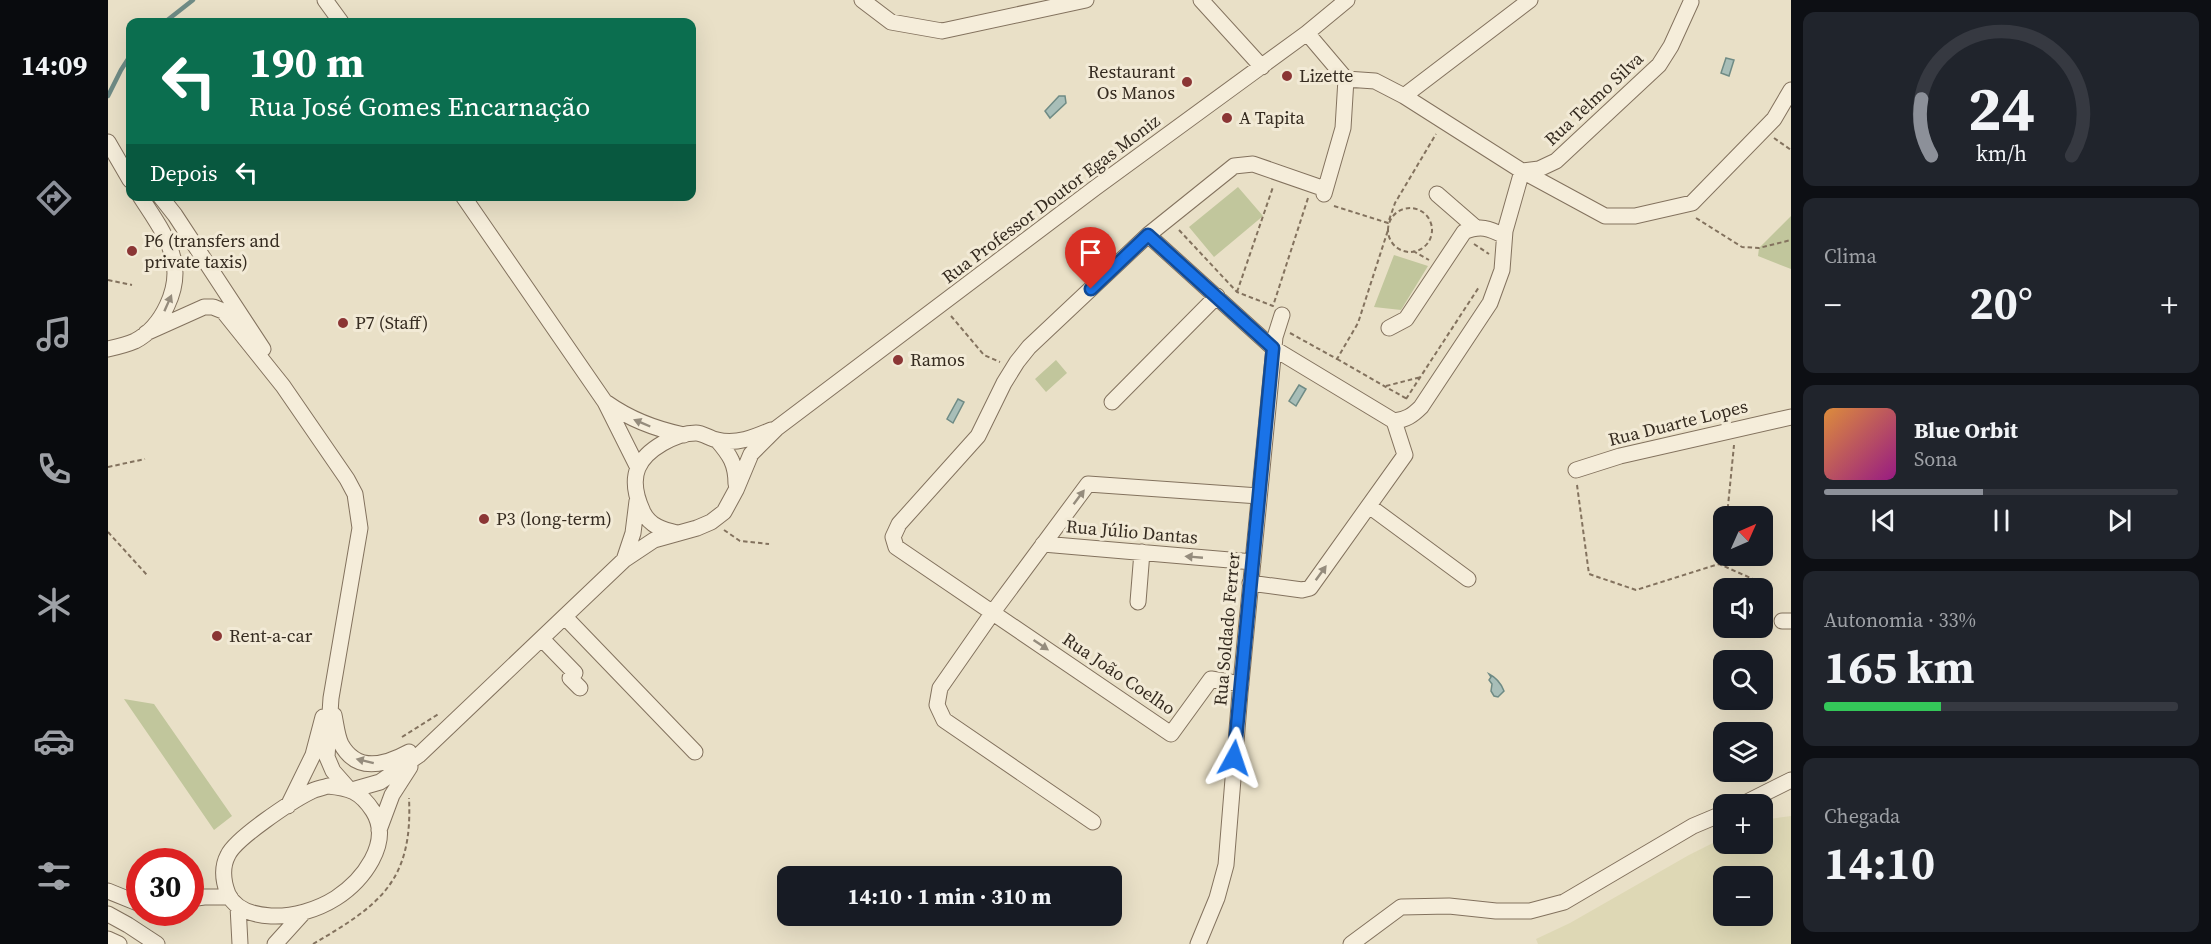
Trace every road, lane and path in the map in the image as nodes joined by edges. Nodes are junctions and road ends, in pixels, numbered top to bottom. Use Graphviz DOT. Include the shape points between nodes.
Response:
graph roads {
  1 [pos="325,0"];
  2 [pos="862,0"];
  3 [pos="1086,0"];
  4 [pos="1201,0"];
  5 [pos="1347,0"];
  6 [pos="1530,0"];
  7 [pos="1690,0"];
  8 [pos="338,18"];
  9 [pos="1308,33"];
  10 [pos="1262,67"];
  11 [pos="1346,79"];
  12 [pos="1791,90"];
  13 [pos="1404,96"];
  14 [pos="1444,121"];
  15 [pos="1765,129"];
  16 [pos="108,141"];
  17 [pos="1791,150"];
  18 [pos="126,158"];
  19 [pos="1522,171"];
  20 [pos="126,173"];
  21 [pos="1278,173"];
  22 [pos="1323,193"];
  23 [pos="1437,194"];
  24 [pos="143,201"];
  25 [pos="164,201"];
  26 [pos="466,201"];
  27 [pos="1678,207"];
  28 [pos="1169,219"];
  29 [pos="1388,223"];
  30 [pos="1388,230"];
  31 [pos="1472,234"];
  32 [pos="1148,235"];
  33 [pos="1504,236"];
  34 [pos="1791,240"];
  35 [pos="1497,260"];
  36 [pos="1484,279"];
  37 [pos="108,280"];
  38 [pos="132,285"];
  39 [pos="1237,292"];
  40 [pos="1217,296"];
  41 [pos="941,304"];
  42 [pos="1231,309"];
  43 [pos="1280,320"];
  44 [pos="1389,328"];
  45 [pos="146,333"];
  46 [pos="1273,348"];
  47 [pos="108,349"];
  48 [pos="1336,359"];
  49 [pos="1013,368"];
  50 [pos="1420,377"];
  51 [pos="283,386"];
  52 [pos="1384,386"];
  53 [pos="1406,399"];
  54 [pos="605,402"];
  55 [pos="1112,402"];
  56 [pos="1421,407"];
  57 [pos="1791,417"];
  58 [pos="1394,421"];
  59 [pos="777,428"];
  60 [pos="1735,430"];
  61 [pos="684,435"];
  62 [pos="717,440"];
  63 [pos="145,459"];
  64 [pos="108,467"];
  65 [pos="638,468"];
  66 [pos="1576,470"];
  67 [pos="736,490"];
  68 [pos="1259,496"];
  69 [pos="638,501"];
  70 [pos="1369,506"];
  71 [pos="1728,506"];
  72 [pos="711,522"];
  73 [pos="108,532"];
  74 [pos="678,533"];
  75 [pos="769,544"];
  76 [pos="1043,544"];
  77 [pos="1142,552"];
  78 [pos="624,560"];
  79 [pos="1253,562"];
  80 [pos="1713,566"];
  81 [pos="1724,566"];
  82 [pos="147,575"];
  83 [pos="1751,578"];
  84 [pos="1468,579"];
  85 [pos="1250,584"];
  86 [pos="1138,602"];
  87 [pos="993,612"];
  88 [pos="566,617"];
  89 [pos="542,639"];
  90 [pos="1241,684"];
  91 [pos="580,688"];
  92 [pos="331,698"];
  93 [pos="450,715"];
  94 [pos="438,737"];
  95 [pos="396,741"];
  96 [pos="695,752"];
  97 [pos="419,755"];
  98 [pos="1791,780"];
  99 [pos="399,783"];
  100 [pos="350,789"];
  101 [pos="1763,794"];
  102 [pos="288,806"];
  103 [pos="1713,818"];
  104 [pos="1093,822"];
  105 [pos="379,830"];
  106 [pos="108,891"];
  107 [pos="204,897"];
  108 [pos="126,898"];
  109 [pos="234,902"];
  110 [pos="304,912"];
  111 [pos="108,914"];
  112 [pos="108,939"];
  113 [pos="119,944"];
  114 [pos="157,944"];
  115 [pos="240,944"];
  116 [pos="275,944"];
  117 [pos="313,944"];
  118 [pos="1198,944"];
  119 [pos="1351,944"];
  1 -- 8 [label="street"];
  2 -- 3 [label="street" via="891,22 942,31"];
  4 -- 10 [label="street"];
  5 -- 9 [label="street, Rua Professor Doutor Egas Moniz"];
  6 -- 13 [label="street"];
  7 -- 19 [label="street, Rua Telmo Silva" via="1659,65 1556,161"];
  9 -- 10 [label="street, Rua Professor Doutor Egas Moniz"];
  9 -- 11 [label="street"];
  10 -- 41 [label="street, Rua Professor Doutor Egas Moniz"];
  11 -- 13 [label="street" via="1375,81"];
  11 -- 22 [label="street" via="1343,128"];
  12 -- 15 [label="street"];
  13 -- 14 [label="street"];
  14 -- 19 [label="street"];
  14 -- 29 [label="path" via="1395,203"];
  15 -- 17 [label="path"];
  15 -- 27 [label="street" via="1692,203"];
  16 -- 18 [label="street"];
  16 -- 20 [label="street"];
  19 -- 27 [label="street" via="1605,216 1635,216"];
  19 -- 33 [label="street"];
  21 -- 22 [label="street"];
  21 -- 28 [label="street" via="1253,164 1234,166"];
  21 -- 39 [label="path"];
  22 -- 29 [label="path"];
  22 -- 39 [label="path" via="1273,306"];
  23 -- 31 [label="street"];
  45 -- 24 [label="street, one-way" via="165,310 175,277 173,258"];
  25 -- 51 [label="street" via="257,336"];
  26 -- 54 [label="street"];
  27 -- 34 [label="path" via="1742,246 1759,248"];
  28 -- 32 [label="street"];
  28 -- 39 [label="path"];
  29 -- 30 [label="path"];
  29 -- 30 [label="path" via="1396,212 1416,209 1427,217 1432,231 1426,245 1405,251 1392,244"];
  30 -- 48 [label="path" via="1358,323"];
  31 -- 33 [label="street" via="1489,228"];
  31 -- 35 [label="path"];
  31 -- 44 [label="street" via="1464,232 1406,319"];
  32 -- 40 [label="street"];
  32 -- 49 [label="street" via="1029,347"];
  33 -- 56 [label="street" via="1502,270 1490,303"];
  36 -- 50 [label="path"];
  37 -- 38 [label="path"];
  39 -- 42 [label="path"];
  40 -- 42 [label="street"];
  40 -- 55 [label="street"];
  41 -- 49 [label="path" via="984,355"];
  41 -- 59 [label="street, Rua Professor Doutor Egas Moniz"];
  42 -- 46 [label="street"];
  43 -- 46 [label="street, Rua Soldado Ferrer"];
  43 -- 48 [label="path"];
  45 -- 47 [label="street"];
  45 -- 51 [label="street" via="204,307 213,307 229,317"];
  46 -- 58 [label="street"];
  46 -- 68 [label="street, Rua Soldado Ferrer"];
  48 -- 52 [label="path"];
  49 -- 87 [label="street" via="978,436 899,524 893,537 896,547"];
  50 -- 52 [label="path"];
  50 -- 53 [label="path"];
  51 -- 92 [label="street" via="347,479 359,511 360,528"];
  52 -- 53 [label="path"];
  53 -- 56 [label="path"];
  61 -- 54 [label="street, one-way" via="656,429"];
  54 -- 65 [label="street"];
  56 -- 58 [label="street" via="1413,415"];
  57 -- 60 [label="street, Rua Duarte Lopes"];
  58 -- 70 [label="street" via="1405,455"];
  59 -- 62 [label="street" via="749,440"];
  59 -- 67 [label="street" via="751,454"];
  60 -- 66 [label="street, Rua Duarte Lopes"];
  60 -- 71 [label="path"];
  61 -- 62 [label="street" via="697,433"];
  61 -- 65 [label="street" via="659,446"];
  62 -- 67 [label="street" via="735,465"];
  63 -- 64 [label="path"];
  65 -- 69 [label="street"];
  66 -- 80 [label="path" via="1589,574 1636,590"];
  67 -- 72 [label="street" via="724,512"];
  76 -- 68 [label="street, one-way" via="1088,484"];
  68 -- 79 [label="street, Rua Soldado Ferrer"];
  69 -- 74 [label="street" via="646,518 662,530"];
  69 -- 78 [label="street"];
  70 -- 84 [label="street"];
  85 -- 70 [label="street, one-way" via="1302,591 1310,588"];
  72 -- 74 [label="street"];
  72 -- 75 [label="path" via="740,541"];
  73 -- 82 [label="path"];
  74 -- 78 [label="street" via="654,540"];
  76 -- 77 [label="street, Rua Júlio Dantas"];
  76 -- 87 [label="street"];
  79 -- 77 [label="street, Rua Júlio Dantas, one-way"];
  77 -- 86 [label="street"];
  78 -- 88 [label="street"];
  79 -- 85 [label="street, Rua Soldado Ferrer"];
  81 -- 83 [label="path"];
  85 -- 90 [label="street, Rua Soldado Ferrer"];
  87 -- 90 [label="street, Rua João Coelho, one-way" via="1171,734 1211,679"];
  87 -- 104 [label="street" via="940,688 937,705 944,720"];
  88 -- 89 [label="street"];
  88 -- 96 [label="street"];
  89 -- 91 [label="street" via="574,673 570,678"];
  89 -- 93 [label="street"];
  90 -- 118 [label="street, Rua Soldado Ferrer" via="1226,865"];
  94 -- 92 [label="street, one-way" via="391,762 367,764 356,760 340,741"];
  92 -- 100 [label="street" via="327,757 333,771"];
  92 -- 102 [label="street" via="313,755"];
  93 -- 94 [label="street"];
  93 -- 95 [label="path"];
  94 -- 97 [label="street"];
  97 -- 99 [label="street"];
  97 -- 100 [label="street" via="380,782"];
  98 -- 101 [label="street"];
  99 -- 105 [label="street"];
  99 -- 117 [label="path" via="409,799 406,852 401,868 361,915"];
  100 -- 102 [label="street" via="328,786 312,790"];
  100 -- 105 [label="street" via="366,801"];
  102 -- 109 [label="street" via="228,853 224,883"];
  103 -- 119 [label="street" via="1564,902 1530,911 1401,907"];
  105 -- 110 [label="street" via="374,856 364,872 335,898"];
  106 -- 108 [label="street"];
  107 -- 109 [label="street"];
  109 -- 110 [label="street" via="249,913 260,915"];
  109 -- 115 [label="street"];
  110 -- 116 [label="street"];
  111 -- 114 [label="street"];
  112 -- 113 [label="street"];
}
